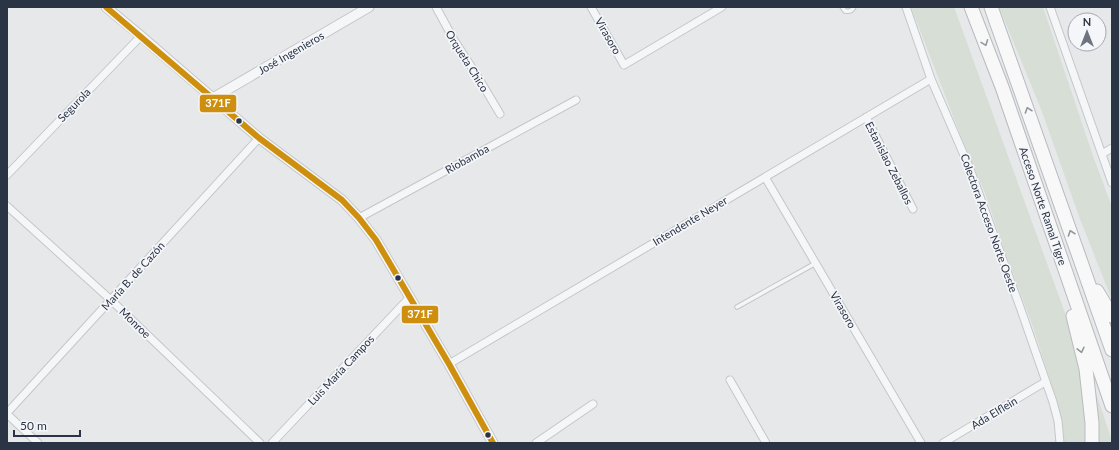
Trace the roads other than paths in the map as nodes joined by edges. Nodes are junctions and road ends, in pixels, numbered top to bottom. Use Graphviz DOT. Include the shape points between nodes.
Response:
graph roads {
  1 [pos="106,7"];
  2 [pos="369,7"];
  3 [pos="436,7"];
  4 [pos="591,7"];
  5 [pos="722,7"];
  6 [pos="842,7"];
  7 [pos="854,7"];
  8 [pos="906,7"];
  9 [pos="971,7"];
  10 [pos="991,7"];
  11 [pos="1050,7"];
  12 [pos="141,36"];
  13 [pos="931,79"];
  14 [pos="213,98"];
  15 [pos="576,100"];
  16 [pos="500,114"];
  17 [pos="866,117"];
  18 [pos="259,138"];
  19 [pos="1112,148"];
  20 [pos="1102,154"];
  21 [pos="7,175"];
  22 [pos="765,177"];
  23 [pos="1112,183"];
  24 [pos="7,206"];
  25 [pos="913,210"];
  26 [pos="359,218"];
  27 [pos="1057,244"];
  28 [pos="816,263"];
  29 [pos="1084,270"];
  30 [pos="410,297"];
  31 [pos="111,300"];
  32 [pos="736,307"];
  33 [pos="1112,316"];
  34 [pos="1112,350"];
  35 [pos="449,364"];
  36 [pos="730,380"];
  37 [pos="1045,382"];
  38 [pos="594,404"];
  39 [pos="1112,406"];
  40 [pos="7,414"];
  41 [pos="38,443"];
  42 [pos="260,443"];
  43 [pos="272,443"];
  44 [pos="493,443"];
  45 [pos="536,443"];
  46 [pos="766,443"];
  47 [pos="921,443"];
  48 [pos="943,443"];
  49 [pos="1060,443"];
  50 [pos="1092,443"];
  1 -- 12 [label="street"];
  2 -- 14 [label="street, José Ingenieros"];
  3 -- 16 [label="street, Orqueta Chico"];
  4 -- 5 [label="street, Virasoro" via="624,65"];
  6 -- 7 [label="lane" via="849,12"];
  8 -- 13 [label="street, Colectora Acceso Norte Oeste"];
  9 -- 27 [label="highway, Acceso Norte Ramal Tigre, one-way"];
  29 -- 10 [label="highway, Acceso Norte Ramal Tigre, one-way"];
  11 -- 20 [label="street"];
  12 -- 14 [label="street"];
  12 -- 21 [label="street, Segurola"];
  13 -- 17 [label="street, Intendente Neyer"];
  13 -- 37 [label="street, Colectora Acceso Norte Oeste" via="970,170"];
  14 -- 18 [label="street"];
  15 -- 26 [label="street, Riobamba"];
  17 -- 22 [label="street, Intendente Neyer"];
  17 -- 25 [label="street, Estanislao Zeballos"];
  18 -- 26 [label="street" via="342,200"];
  18 -- 31 [label="street, María B. de Cazón"];
  19 -- 20 [label="street"];
  20 -- 23 [label="street"];
  22 -- 28 [label="street, Virasoro"];
  22 -- 35 [label="street, Intendente Neyer"];
  24 -- 31 [label="street, Monroe"];
  26 -- 30 [label="street" via="376,240"];
  27 -- 39 [label="highway, Acceso Norte Ramal Tigre"];
  27 -- 50 [label="highway, one-way" via="1086,369"];
  28 -- 32 [label="lane"];
  28 -- 47 [label="street, Virasoro"];
  29 -- 33 [label="highway"];
  29 -- 34 [label="highway, Acceso Norte Ramal Tigre"];
  30 -- 35 [label="street"];
  30 -- 43 [label="street, Luis María Campos"];
  31 -- 40 [label="street, María B. de Cazón"];
  31 -- 42 [label="street, Monroe"];
  35 -- 44 [label="street"];
  36 -- 46 [label="street"];
  37 -- 48 [label="street, Ada Elflein"];
  37 -- 49 [label="street, Colectora Acceso Norte Oeste" via="1058,421"];
  38 -- 45 [label="street"];
  40 -- 41 [label="street"];
}
